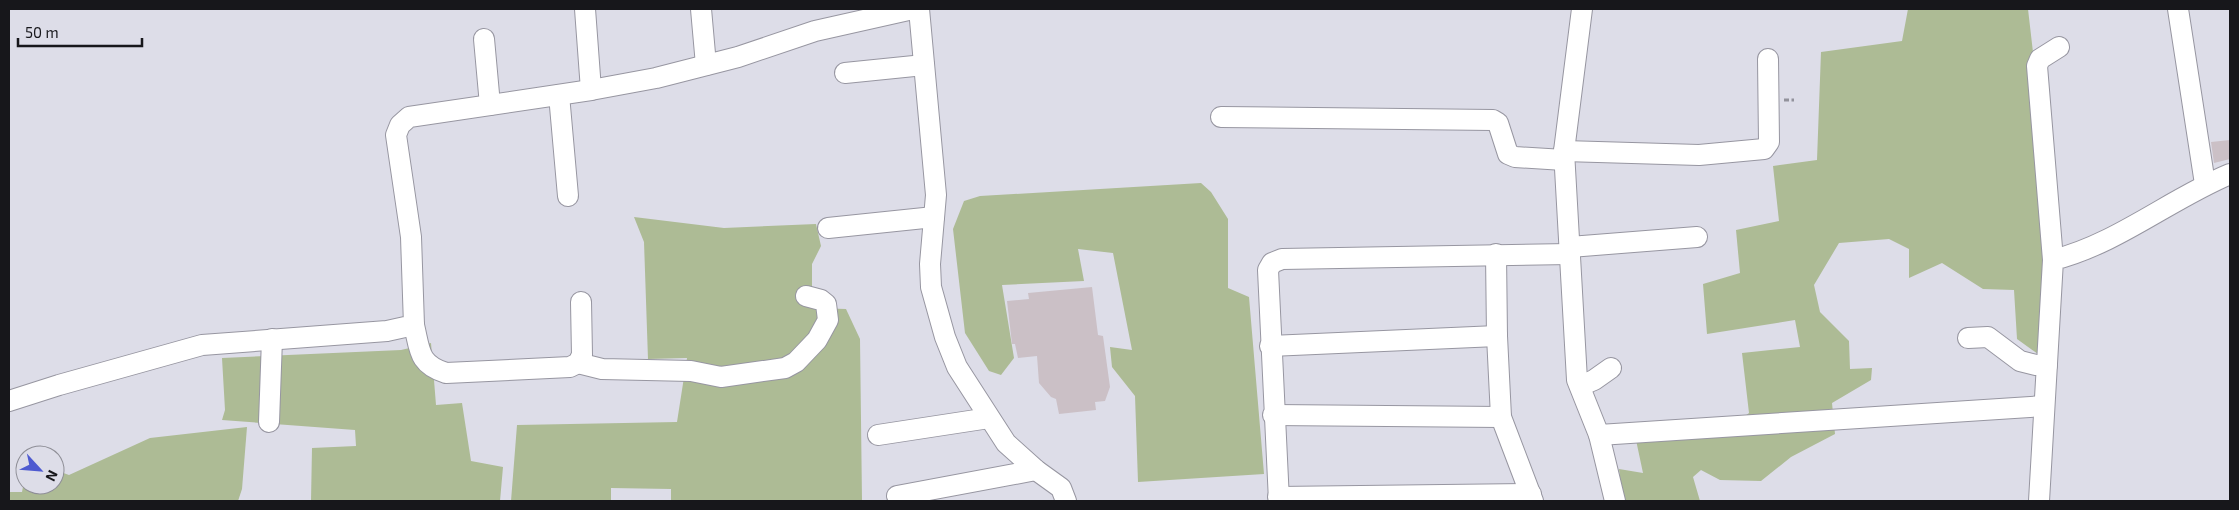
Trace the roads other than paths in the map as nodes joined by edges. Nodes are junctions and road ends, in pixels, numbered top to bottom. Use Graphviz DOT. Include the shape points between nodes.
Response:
graph roads {
  1 [pos="585,9"];
  2 [pos="702,9"];
  3 [pos="913,9"];
  4 [pos="919,9"];
  5 [pos="1582,9"];
  6 [pos="2178,9"];
  7 [pos="484,39"];
  8 [pos="2059,47"];
  9 [pos="1768,59"];
  10 [pos="706,65"];
  11 [pos="924,65"];
  12 [pos="845,74"];
  13 [pos="590,90"];
  14 [pos="559,95"];
  15 [pos="490,105"];
  16 [pos="1221,117"];
  17 [pos="1564,155"];
  18 [pos="2230,174"];
  19 [pos="2205,184"];
  20 [pos="568,196"];
  21 [pos="934,217"];
  22 [pos="828,228"];
  23 [pos="1697,237"];
  24 [pos="1570,251"];
  25 [pos="1496,254"];
  26 [pos="2053,260"];
  27 [pos="806,296"];
  28 [pos="581,302"];
  29 [pos="414,325"];
  30 [pos="1497,336"];
  31 [pos="1968,338"];
  32 [pos="272,339"];
  33 [pos="1270,346"];
  34 [pos="578,363"];
  35 [pos="2047,365"];
  36 [pos="1611,368"];
  37 [pos="1580,386"];
  38 [pos="9,401"];
  39 [pos="2044,406"];
  40 [pos="1273,415"];
  41 [pos="1501,417"];
  42 [pos="989,418"];
  43 [pos="269,422"];
  44 [pos="878,435"];
  45 [pos="1599,435"];
  46 [pos="1036,470"];
  47 [pos="897,496"];
  48 [pos="1532,498"];
  49 [pos="1278,499"];
  50 [pos="1066,501"];
  51 [pos="1615,501"];
  52 [pos="2039,501"];
  1 -- 13 [label="street"];
  2 -- 10 [label="street"];
  3 -- 10 [label="street" via="814,30"];
  4 -- 11 [label="street"];
  5 -- 17 [label="street"];
  6 -- 19 [label="street"];
  7 -- 15 [label="street"];
  8 -- 26 [label="street" via="2040,59 2038,66"];
  9 -- 17 [label="street" via="1769,142 1764,150 1699,155"];
  10 -- 13 [label="street"];
  11 -- 12 [label="street"];
  11 -- 21 [label="street" via="936,177"];
  13 -- 14 [label="street"];
  14 -- 15 [label="street"];
  14 -- 20 [label="street"];
  15 -- 29 [label="street" via="409,116 396,135 411,237"];
  16 -- 17 [label="street" via="1493,120 1498,123 1508,154 1514,158"];
  17 -- 24 [label="street"];
  18 -- 19 [label="street"];
  19 -- 26 [label="street" via="2113,236"];
  21 -- 22 [label="street"];
  21 -- 42 [label="street" via="930,264 933,295 944,337"];
  23 -- 24 [label="street"];
  24 -- 25 [label="street"];
  24 -- 37 [label="street"];
  25 -- 30 [label="street"];
  25 -- 33 [label="street" via="1282,259 1272,263 1268,270"];
  26 -- 35 [label="street"];
  27 -- 34 [label="street" via="826,304 828,320 817,340 796,362 785,368 721,377 691,371 602,369"];
  28 -- 34 [label="street" via="582,355"];
  29 -- 32 [label="street" via="400,330"];
  29 -- 34 [label="street" via="422,359 446,373 570,367"];
  30 -- 33 [label="street"];
  30 -- 41 [label="street"];
  31 -- 35 [label="street" via="1988,337 2020,361"];
  32 -- 38 [label="street" via="179,350"];
  32 -- 43 [label="street"];
  33 -- 40 [label="street"];
  35 -- 39 [label="street"];
  36 -- 37 [label="street"];
  37 -- 45 [label="street"];
  39 -- 45 [label="street"];
  39 -- 52 [label="street"];
  40 -- 41 [label="street"];
  40 -- 49 [label="street"];
  41 -- 48 [label="street"];
  42 -- 44 [label="street"];
  42 -- 46 [label="street" via="1006,443"];
  45 -- 51 [label="street"];
  46 -- 47 [label="street"];
  46 -- 50 [label="street" via="1062,488"];
  48 -- 49 [label="street"];
}
